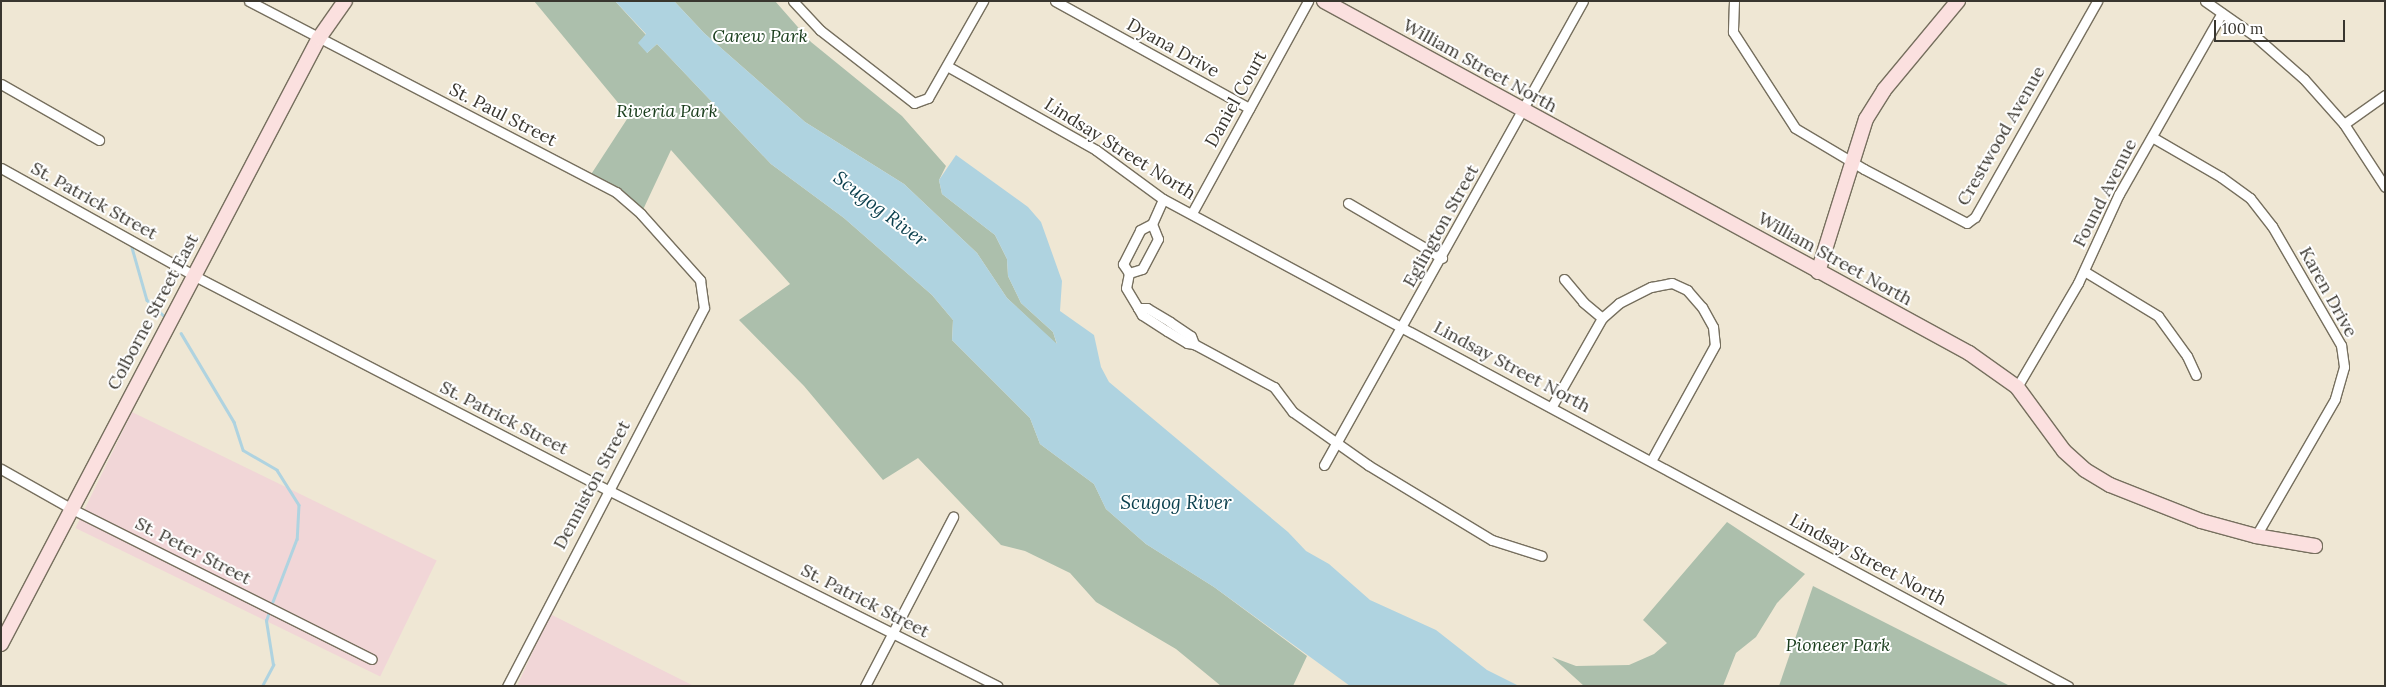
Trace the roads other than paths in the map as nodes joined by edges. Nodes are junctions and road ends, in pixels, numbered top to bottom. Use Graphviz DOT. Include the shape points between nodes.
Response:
graph roads {
  1 [pos="249,1"];
  2 [pos="345,1"];
  3 [pos="793,1"];
  4 [pos="983,1"];
  5 [pos="1055,1"];
  6 [pos="1308,1"];
  7 [pos="1583,1"];
  8 [pos="1734,1"];
  9 [pos="1958,1"];
  10 [pos="2097,1"];
  11 [pos="2205,1"];
  12 [pos="1328,2"];
  13 [pos="2222,13"];
  14 [pos="319,38"];
  15 [pos="947,66"];
  16 [pos="1,84"];
  17 [pos="2385,95"];
  18 [pos="1249,108"];
  19 [pos="1523,111"];
  20 [pos="2344,124"];
  21 [pos="2152,137"];
  22 [pos="99,140"];
  23 [pos="1850,161"];
  24 [pos="1,168"];
  25 [pos="2385,187"];
  26 [pos="1163,199"];
  27 [pos="1348,203"];
  28 [pos="1192,213"];
  29 [pos="1152,224"];
  30 [pos="1442,258"];
  31 [pos="2084,271"];
  32 [pos="1818,272"];
  33 [pos="1128,273"];
  34 [pos="194,275"];
  35 [pos="1564,279"];
  36 [pos="703,300"];
  37 [pos="1602,318"];
  38 [pos="1402,328"];
  39 [pos="2196,375"];
  40 [pos="2017,387"];
  41 [pos="1552,406"];
  42 [pos="1336,441"];
  43 [pos="1651,461"];
  44 [pos="1324,465"];
  45 [pos="1,469"];
  46 [pos="608,490"];
  47 [pos="72,509"];
  48 [pos="954,517"];
  49 [pos="2256,536"];
  50 [pos="2314,546"];
  51 [pos="1542,556"];
  52 [pos="894,632"];
  53 [pos="1,644"];
  54 [pos="371,659"];
  55 [pos="508,686"];
  56 [pos="865,686"];
  57 [pos="998,686"];
  58 [pos="2068,686"];
  1 -- 14 [label="street, St. Paul Street"];
  2 -- 14 [label="street, Colborne Street East"];
  3 -- 15 [label="street" via="820,30 914,103 928,98"];
  4 -- 15 [label="street"];
  5 -- 18 [label="street, Dyana Drive"];
  6 -- 18 [label="street, Daniel Court"];
  7 -- 19 [label="street, Eglington Street"];
  8 -- 23 [label="street" via="1733,32 1796,128"];
  9 -- 23 [label="street" via="1874,104"];
  10 -- 23 [label="street, Crestwood Avenue" via="1974,217 1967,223"];
  11 -- 13 [label="street"];
  12 -- 19 [label="street, William Street North"];
  13 -- 20 [label="street" via="2283,59"];
  13 -- 21 [label="street, Found Avenue"];
  14 -- 34 [label="street, Colborne Street East"];
  14 -- 36 [label="street, St. Paul Street" via="616,192 642,214 700,280"];
  15 -- 26 [label="street, Lindsay Street North" via="1096,150"];
  16 -- 22 [label="street"];
  17 -- 20 [label="street"];
  18 -- 28 [label="street, Daniel Court"];
  19 -- 30 [label="street, Eglington Street"];
  19 -- 32 [label="street, William Street North"];
  20 -- 25 [label="street"];
  21 -- 31 [label="street, Found Avenue" via="2116,201"];
  21 -- 49 [label="street, Karen Drive" via="2222,177 2250,198 2272,226 2340,345 2344,367 2335,399"];
  23 -- 32 [label="street"];
  24 -- 34 [label="street, St. Patrick Street"];
  26 -- 28 [label="street, Lindsay Street North"];
  26 -- 29 [label="street"];
  27 -- 30 [label="street"];
  28 -- 38 [label="street, Lindsay Street North"];
  29 -- 33 [label="street" via="1140,230 1123,264"];
  29 -- 33 [label="street" via="1158,239 1142,268"];
  30 -- 38 [label="street, Eglington Street"];
  31 -- 39 [label="street" via="2158,316 2187,356"];
  31 -- 40 [label="street, Found Avenue"];
  32 -- 40 [label="street, William Street North" via="1969,353"];
  33 -- 42 [label="street" via="1126,288 1138,308 1147,308 1168,326 1191,336 1194,344 1274,387 1293,412"];
  34 -- 46 [label="street, St. Patrick Street"];
  34 -- 47 [label="street, Colborne Street East"];
  35 -- 37 [label="street"];
  36 -- 46 [label="street, Denniston Street" via="704,308"];
  37 -- 41 [label="street"];
  37 -- 43 [label="street" via="1619,303 1651,287 1672,283 1687,290 1702,307 1712,327 1715,345"];
  38 -- 41 [label="street, Lindsay Street North"];
  38 -- 42 [label="street, Eglington Street"];
  40 -- 49 [label="street, William Street North" via="2055,440 2085,470 2117,488 2186,515"];
  41 -- 43 [label="street, Lindsay Street North"];
  42 -- 44 [label="street, Eglington Street"];
  42 -- 51 [label="street" via="1368,465 1492,540"];
  43 -- 58 [label="street, Lindsay Street North"];
  45 -- 47 [label="street, St. Peter Street"];
  46 -- 52 [label="street, St. Patrick Street"];
  46 -- 55 [label="street, Denniston Street"];
  47 -- 53 [label="street, Colborne Street East"];
  47 -- 54 [label="street, St. Peter Street"];
  48 -- 52 [label="street"];
  49 -- 50 [label="street, William Street North"];
  52 -- 56 [label="street"];
  52 -- 57 [label="street, St. Patrick Street"];
}
